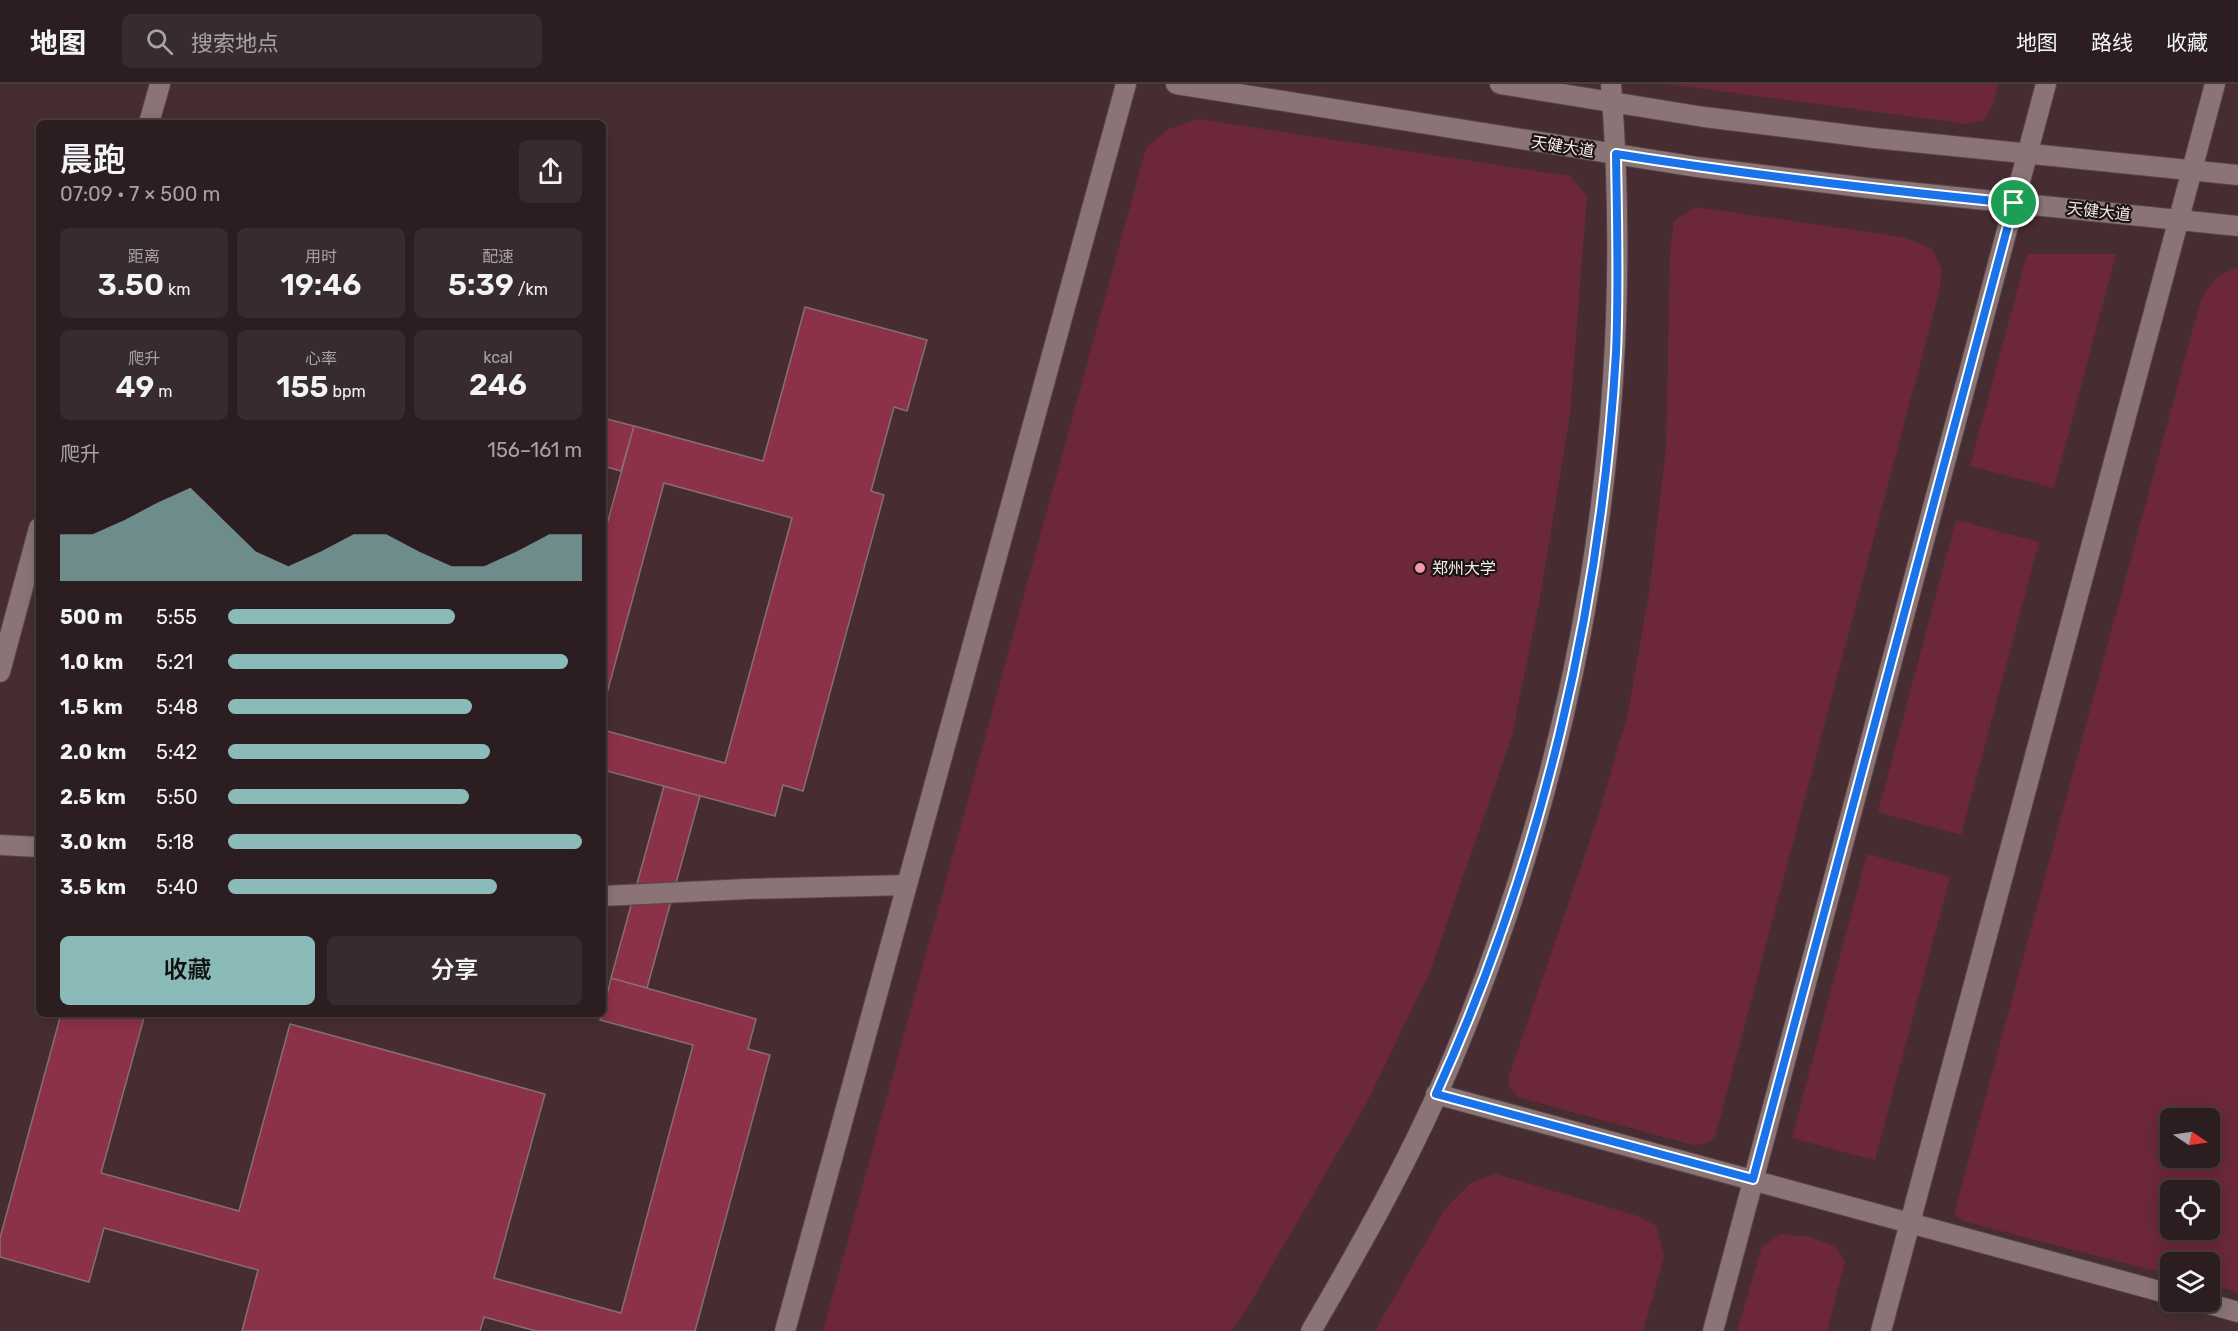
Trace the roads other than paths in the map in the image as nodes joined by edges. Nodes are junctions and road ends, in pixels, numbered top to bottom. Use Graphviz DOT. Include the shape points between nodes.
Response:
graph roads {
  1 [pos="160,84"];
  2 [pos="1126,84"];
  3 [pos="1176,84"];
  4 [pos="1500,84"];
  5 [pos="2046,84"];
  6 [pos="2215,84"];
  7 [pos="1612,93"];
  8 [pos="150,120"];
  9 [pos="2028,153"];
  10 [pos="1616,154"];
  11 [pos="2192,170"];
  12 [pos="2238,175"];
  13 [pos="2014,203"];
  14 [pos="2178,220"];
  15 [pos="2238,226"];
  16 [pos="36,539"];
  17 [pos="0,672"];
  18 [pos="0,844"];
  19 [pos="36,847"];
  20 [pos="907,885"];
  21 [pos="606,896"];
  22 [pos="1436,1094"];
  23 [pos="1753,1179"];
  24 [pos="1910,1223"];
  25 [pos="2160,1291"];
  26 [pos="2220,1307"];
  27 [pos="2238,1312"];
  28 [pos="785,1331"];
  29 [pos="1311,1331"];
  30 [pos="1713,1331"];
  31 [pos="1881,1331"];
  1 -- 8 [label="lane"];
  2 -- 20 [label="lane"];
  3 -- 10 [label="lane, 天健大道"];
  4 -- 7 [label="lane"];
  5 -- 9 [label="lane"];
  6 -- 11 [label="lane"];
  7 -- 9 [label="lane" via="1704,117"];
  7 -- 10 [label="lane"];
  9 -- 11 [label="lane"];
  9 -- 13 [label="lane"];
  10 -- 13 [label="lane, 天健大道" via="1697,167"];
  10 -- 22 [label="lane" via="1616,352 1596,546 1576,660 1553,762 1524,863 1491,962"];
  11 -- 12 [label="lane"];
  11 -- 14 [label="lane"];
  13 -- 14 [label="lane, 天健大道"];
  13 -- 23 [label="lane"];
  14 -- 15 [label="lane, 天健大道"];
  14 -- 24 [label="lane"];
  16 -- 17 [label="lane"];
  18 -- 19 [label="lane"];
  20 -- 21 [label="lane"];
  20 -- 28 [label="lane"];
  22 -- 23 [label="lane"];
  22 -- 29 [label="lane" via="1366,1236"];
  23 -- 24 [label="lane"];
  23 -- 30 [label="lane"];
  24 -- 25 [label="lane"];
  24 -- 31 [label="lane"];
  26 -- 27 [label="lane"];
}
